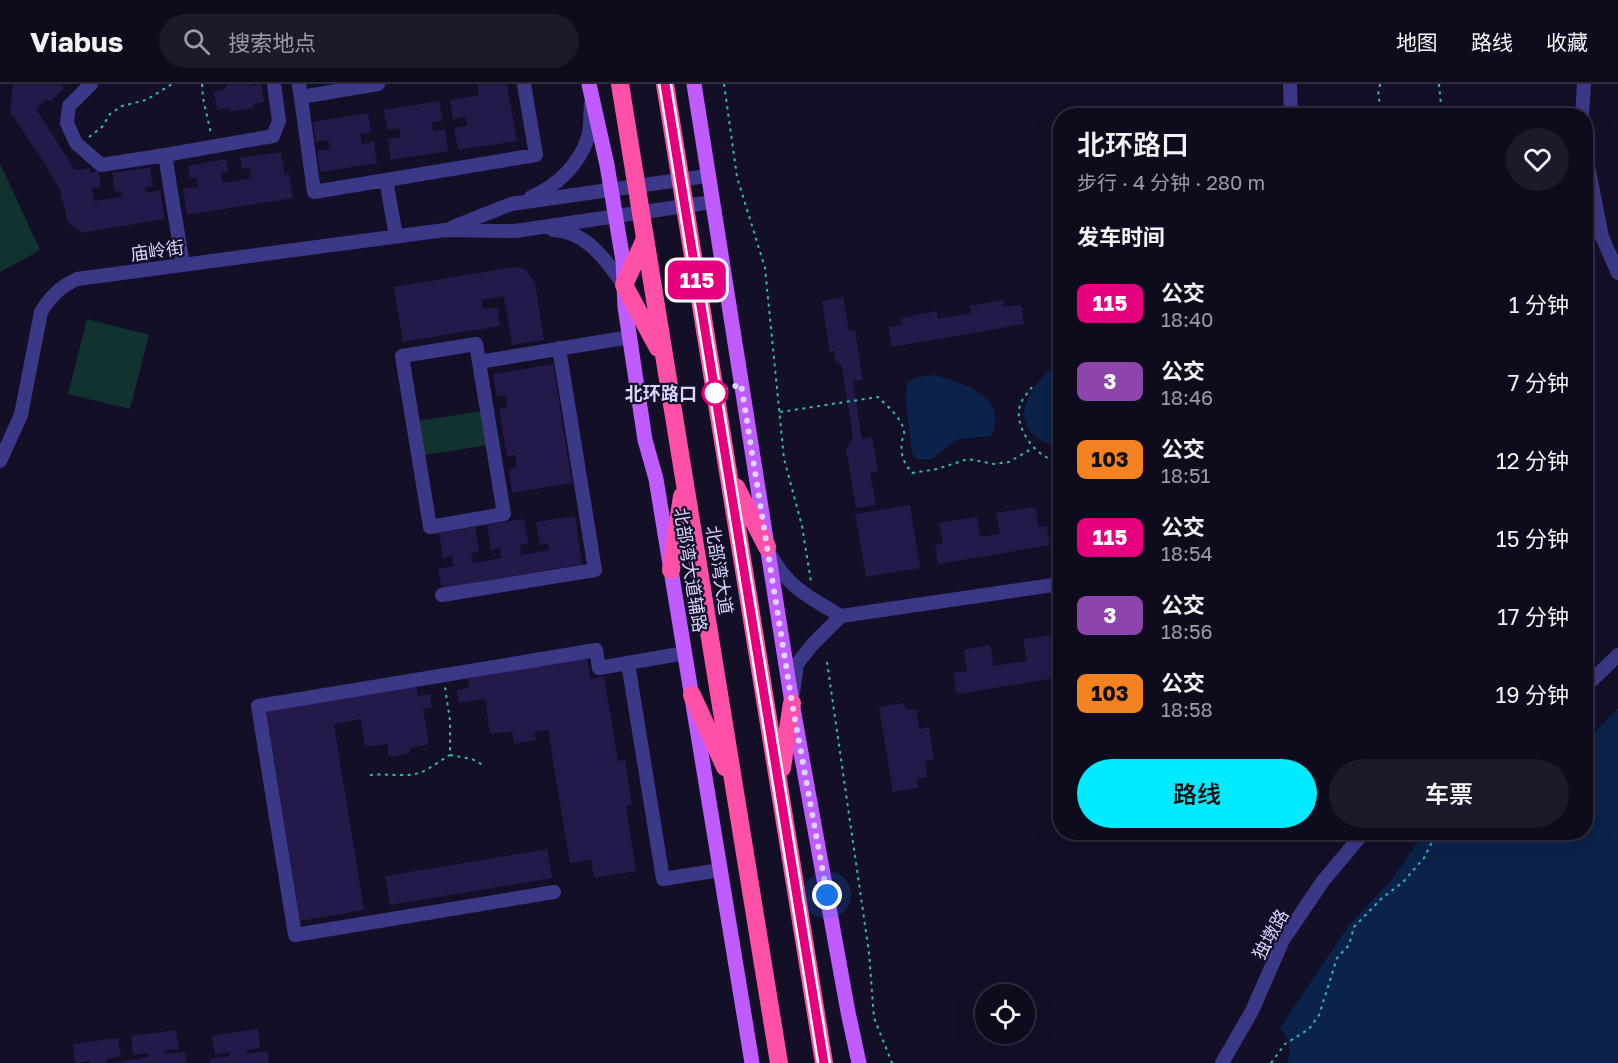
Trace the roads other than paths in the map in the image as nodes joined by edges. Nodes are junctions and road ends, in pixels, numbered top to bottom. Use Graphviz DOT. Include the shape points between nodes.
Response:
graph roads {
  1 [pos="91,84"];
  2 [pos="274,84"];
  3 [pos="378,84"];
  4 [pos="524,84"];
  5 [pos="589,84"];
  6 [pos="620,84"];
  7 [pos="664,84"];
  8 [pos="694,84"];
  9 [pos="1290,84"];
  10 [pos="1584,84"];
  11 [pos="300,90"];
  12 [pos="591,102"];
  13 [pos="1291,108"];
  14 [pos="1582,108"];
  15 [pos="165,155"];
  16 [pos="707,176"];
  17 [pos="680,179"];
  18 [pos="386,180"];
  19 [pos="636,186"];
  20 [pos="611,190"];
  21 [pos="1593,191"];
  22 [pos="712,202"];
  23 [pos="512,204"];
  24 [pos="684,206"];
  25 [pos="641,213"];
  26 [pos="616,216"];
  27 [pos="445,230"];
  28 [pos="515,231"];
  29 [pos="396,236"];
  30 [pos="645,239"];
  31 [pos="183,265"];
  32 [pos="1618,273"];
  33 [pos="624,285"];
  34 [pos="630,337"];
  35 [pos="559,348"];
  36 [pos="665,361"];
  37 [pos="479,362"];
  38 [pos="0,461"];
  39 [pos="728,470"];
  40 [pos="684,479"];
  41 [pos="767,547"];
  42 [pos="671,570"];
  43 [pos="1053,585"];
  44 [pos="442,595"];
  45 [pos="841,616"];
  46 [pos="685,653"];
  47 [pos="1618,655"];
  48 [pos="628,663"];
  49 [pos="1593,679"];
  50 [pos="692,695"];
  51 [pos="792,703"];
  52 [pos="779,785"];
  53 [pos="734,786"];
  54 [pos="1357,840"];
  55 [pos="720,870"];
  56 [pos="554,892"];
  57 [pos="775,1033"];
  58 [pos="752,1063"];
  59 [pos="769,1063"];
  60 [pos="779,1063"];
  61 [pos="824,1063"];
  62 [pos="859,1063"];
  63 [pos="1222,1063"];
  1 -- 15 [label="street" via="69,106 68,123 76,143 101,165"];
  2 -- 15 [label="street" via="279,121 273,136"];
  3 -- 11 [label="street"];
  4 -- 18 [label="street" via="536,155"];
  5 -- 12 [label="main road, 北部湾大道辅路"];
  6 -- 19 [label="highway, 北部湾大道"];
  7 -- 17 [label="highway, 北部湾大道"];
  8 -- 16 [label="main road"];
  9 -- 13 [label="street"];
  10 -- 14 [label="street"];
  11 -- 18 [label="street" via="314,192"];
  12 -- 20 [label="main road, 北部湾大道辅路"];
  12 -- 23 [label="street" via="588,137 577,160 560,180"];
  15 -- 31 [label="street"];
  16 -- 17 [label="street, 庙岭街"];
  16 -- 22 [label="main road"];
  17 -- 19 [label="street, 庙岭街"];
  17 -- 24 [label="highway, 北部湾大道"];
  18 -- 29 [label="street"];
  19 -- 20 [label="street, 庙岭街"];
  19 -- 25 [label="highway, 北部湾大道"];
  20 -- 23 [label="street, 庙岭街"];
  20 -- 26 [label="main road, 北部湾大道辅路"];
  21 -- 32 [label="street" via="1602,237"];
  22 -- 24 [label="street, 庙岭街"];
  22 -- 41 [label="main road"];
  23 -- 27 [label="street, 庙岭街"];
  24 -- 25 [label="street, 庙岭街"];
  24 -- 39 [label="highway, 北部湾大道"];
  25 -- 26 [label="street, 庙岭街"];
  25 -- 30 [label="highway, 北部湾大道"];
  26 -- 28 [label="street, 庙岭街"];
  26 -- 33 [label="main road, 北部湾大道辅路"];
  27 -- 28 [label="street, 庙岭街"];
  27 -- 29 [label="street, 庙岭街"];
  28 -- 33 [label="street" via="570,232 598,250"];
  29 -- 31 [label="street, 庙岭街"];
  30 -- 33 [label="highway"];
  30 -- 36 [label="highway, 北部湾大道"];
  31 -- 38 [label="street, 庙岭街" via="76,279 50,298 41,312 21,415"];
  33 -- 34 [label="main road, 北部湾大道辅路"];
  33 -- 36 [label="highway"];
  34 -- 35 [label="street"];
  34 -- 42 [label="main road, 北部湾大道辅路" via="645,440 656,478"];
  35 -- 37 [label="street"];
  35 -- 44 [label="street" via="595,570"];
  36 -- 40 [label="highway, 北部湾大道"];
  37 -- 37 [label="street" via="504,514 430,526 402,356 476,344"];
  39 -- 41 [label="highway"];
  39 -- 52 [label="highway, 北部湾大道"];
  40 -- 42 [label="highway"];
  40 -- 53 [label="highway, 北部湾大道"];
  41 -- 45 [label="street" via="779,571 792,584"];
  41 -- 51 [label="main road"];
  42 -- 46 [label="main road, 北部湾大道辅路"];
  43 -- 45 [label="street"];
  45 -- 51 [label="street" via="797,664"];
  46 -- 48 [label="street"];
  46 -- 50 [label="main road, 北部湾大道辅路"];
  47 -- 49 [label="street"];
  48 -- 55 [label="street" via="663,879"];
  48 -- 56 [label="street" via="599,668 596,650 258,706 295,935"];
  50 -- 53 [label="highway"];
  50 -- 55 [label="main road, 北部湾大道辅路"];
  51 -- 52 [label="highway"];
  51 -- 62 [label="main road"];
  52 -- 61 [label="highway, 北部湾大道"];
  53 -- 57 [label="highway, 北部湾大道"];
  54 -- 63 [label="street, 独墩路" via="1323,881 1284,940 1252,1011"];
  55 -- 58 [label="main road, 北部湾大道辅路"];
  57 -- 59 [label="highway"];
  57 -- 60 [label="highway, 北部湾大道"];
}
